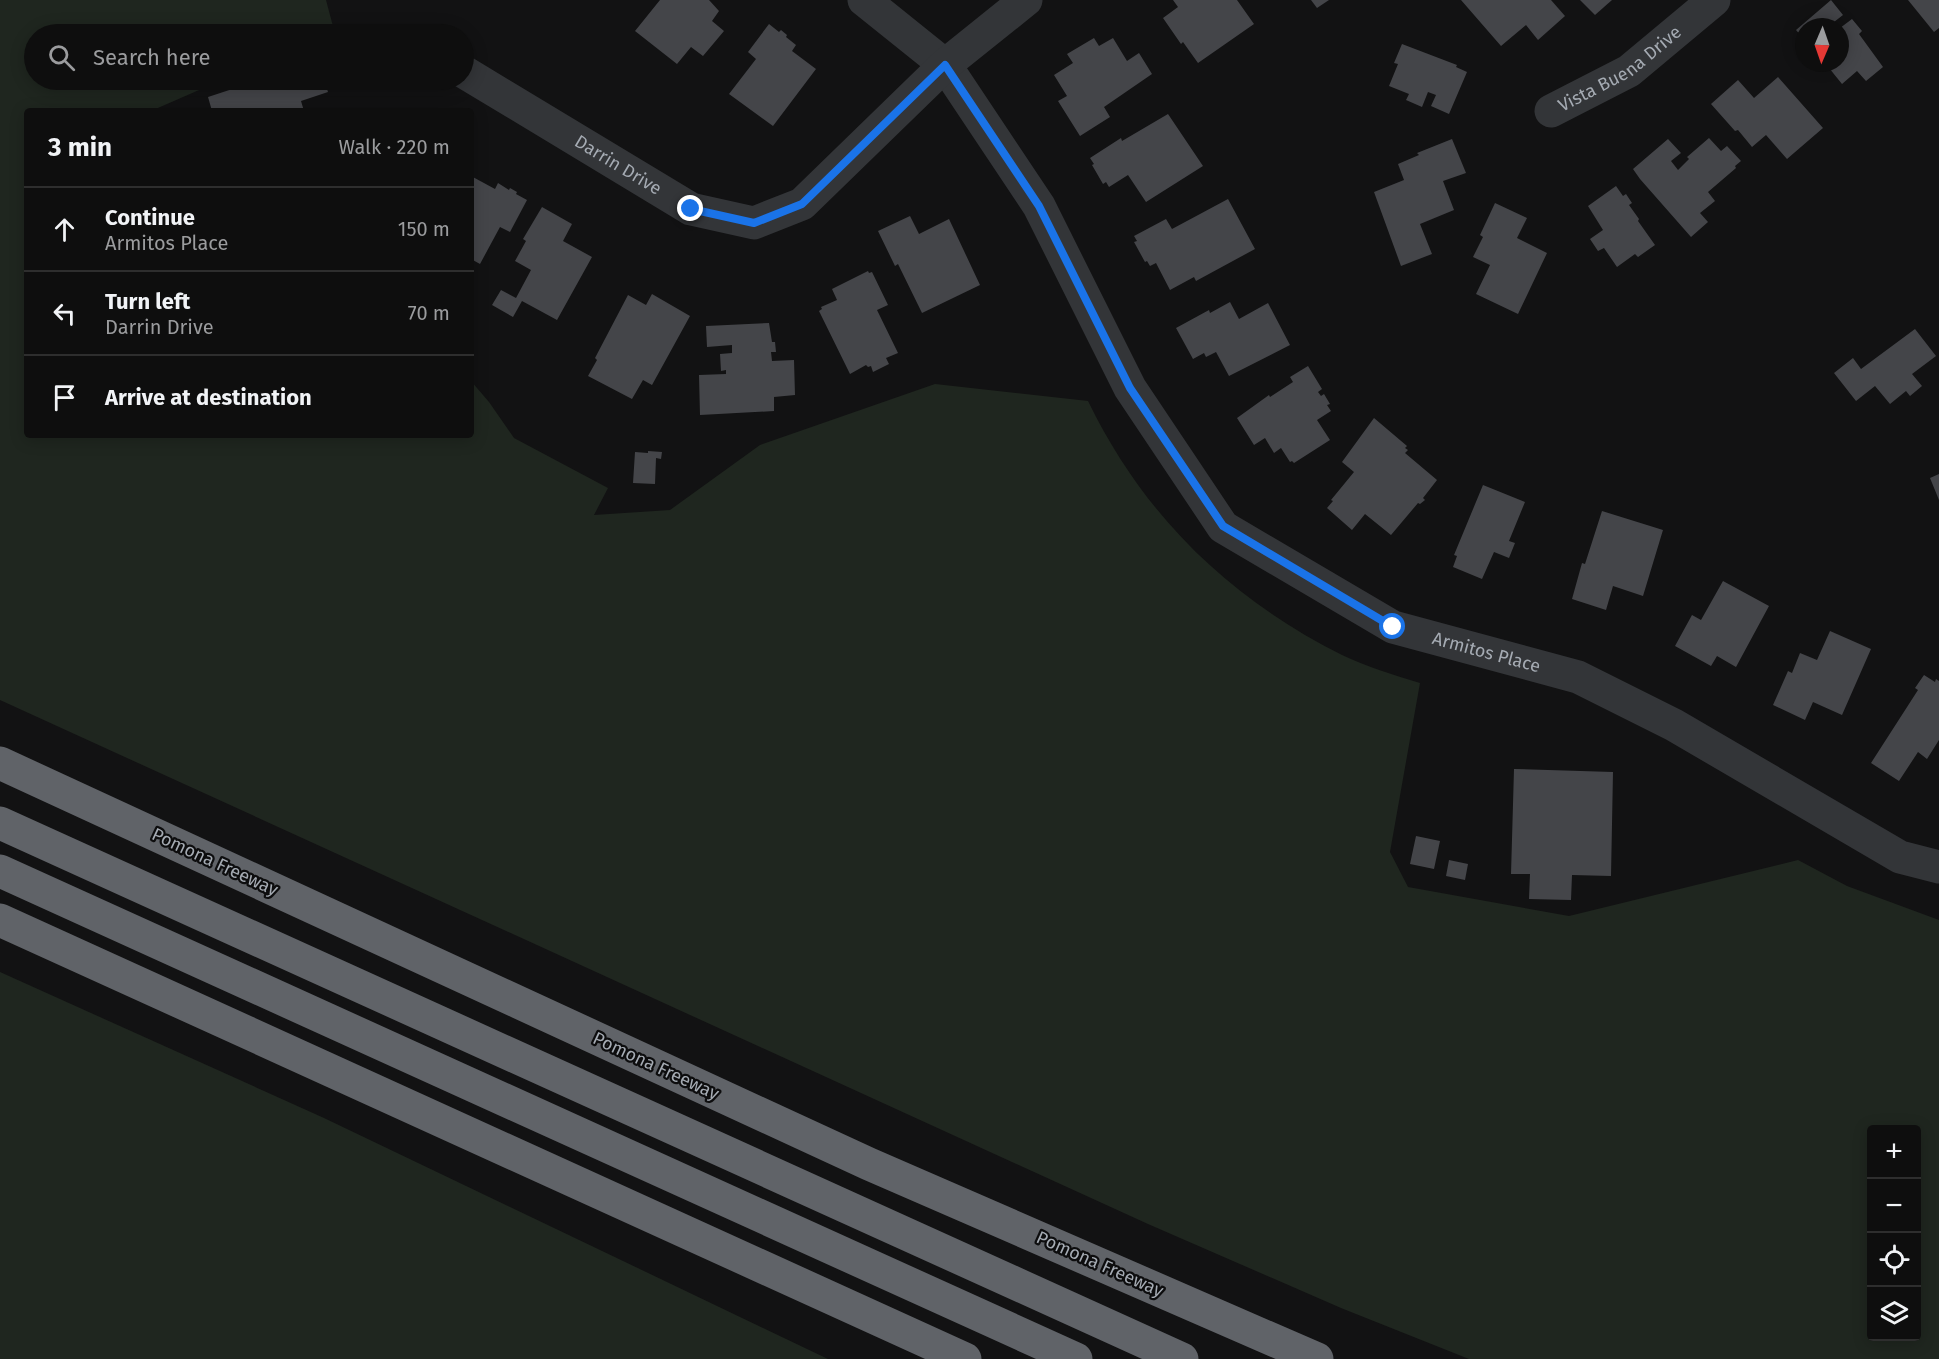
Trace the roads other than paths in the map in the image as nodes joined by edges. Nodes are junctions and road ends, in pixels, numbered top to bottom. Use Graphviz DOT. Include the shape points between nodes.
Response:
graph roads {
  1 [pos="864,0"];
  2 [pos="1026,0"];
  3 [pos="1714,0"];
  4 [pos="945,65"];
  5 [pos="474,78"];
  6 [pos="1551,111"];
  7 [pos="0,762"];
  8 [pos="0,823"];
  9 [pos="1939,867"];
  10 [pos="0,871"];
  11 [pos="0,920"];
  12 [pos="965,1359"];
  13 [pos="1076,1359"];
  14 [pos="1182,1359"];
  15 [pos="1317,1359"];
  1 -- 4 [label="street, Armitos Place"];
  2 -- 4 [label="street, Darrin Drive"];
  3 -- 6 [label="street, Vista Buena Drive" via="1629,71"];
  4 -- 5 [label="street, Darrin Drive" via="802,204 754,223 691,209"];
  4 -- 9 [label="street, Armitos Place" via="1039,206 1130,388 1223,526 1393,627 1578,677 1674,725 1900,857"];
  7 -- 15 [label="highway, Pomona Freeway" via="869,1164"];
  8 -- 14 [label="highway"];
  10 -- 13 [label="highway"];
  11 -- 12 [label="highway"];
}
